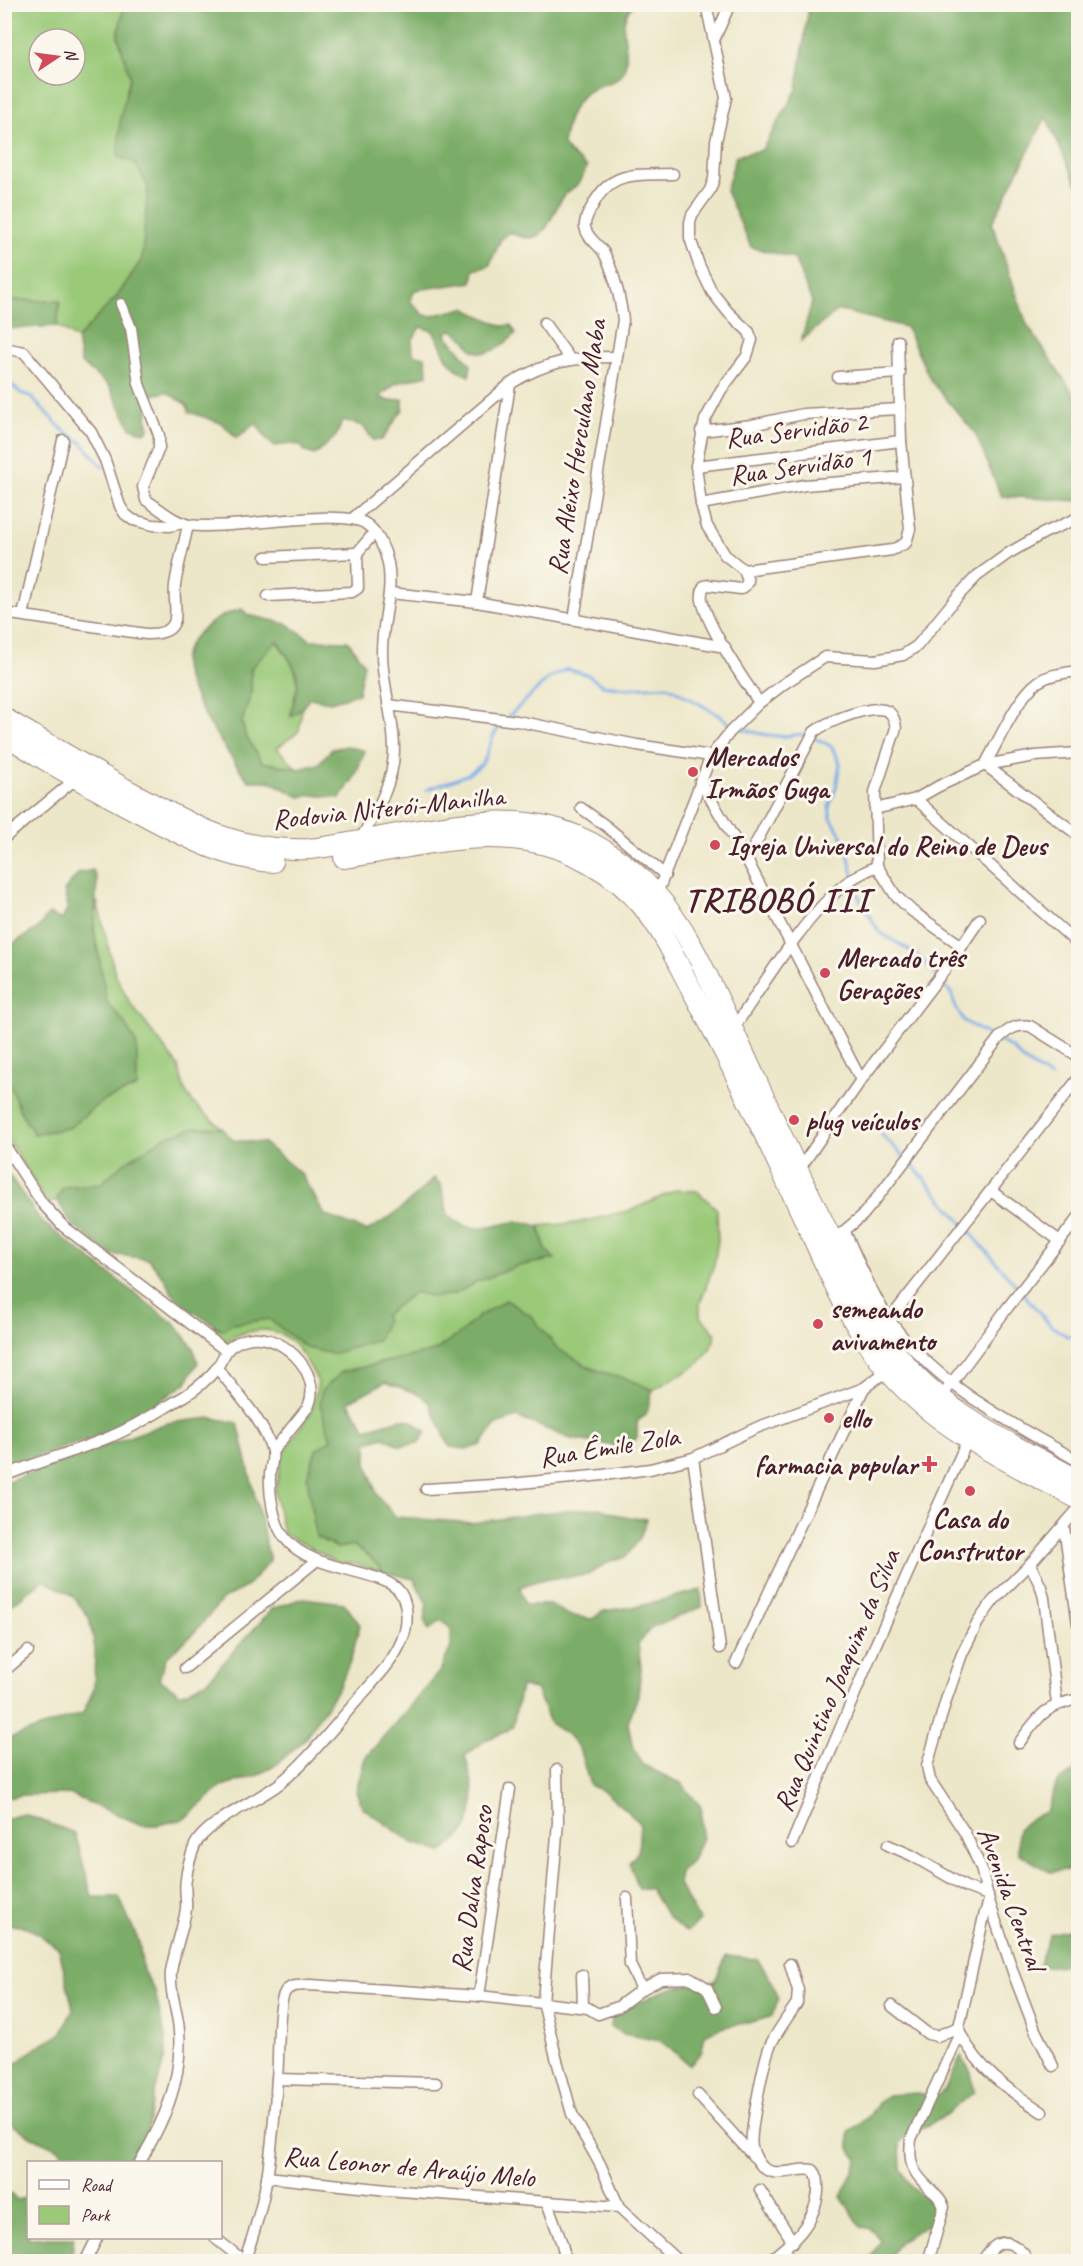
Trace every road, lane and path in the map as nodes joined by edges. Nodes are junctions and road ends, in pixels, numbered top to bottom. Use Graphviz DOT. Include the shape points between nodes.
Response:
graph roads {
  1 [pos="706,4"];
  2 [pos="730,4"];
  3 [pos="714,40"];
  4 [pos="673,174"];
  5 [pos="121,304"];
  6 [pos="544,323"];
  7 [pos="898,341"];
  8 [pos="4,348"];
  9 [pos="617,357"];
  10 [pos="570,359"];
  11 [pos="900,373"];
  12 [pos="838,377"];
  13 [pos="510,384"];
  14 [pos="900,409"];
  15 [pos="702,431"];
  16 [pos="63,440"];
  17 [pos="902,441"];
  18 [pos="696,466"];
  19 [pos="905,477"];
  20 [pos="701,504"];
  21 [pos="353,518"];
  22 [pos="1078,518"];
  23 [pos="185,524"];
  24 [pos="374,533"];
  25 [pos="357,554"];
  26 [pos="266,557"];
  27 [pos="744,570"];
  28 [pos="390,593"];
  29 [pos="268,596"];
  30 [pos="477,602"];
  31 [pos="4,613"];
  32 [pos="23,615"];
  33 [pos="574,619"];
  34 [pos="725,647"];
  35 [pos="1078,671"];
  36 [pos="759,703"];
  37 [pos="388,705"];
  38 [pos="4,718"];
  39 [pos="4,734"];
  40 [pos="1078,753"];
  41 [pos="711,756"];
  42 [pos="985,765"];
  43 [pos="77,778"];
  44 [pos="700,781"];
  45 [pos="916,799"];
  46 [pos="580,808"];
  47 [pos="875,809"];
  48 [pos="1078,835"];
  49 [pos="4,838"];
  50 [pos="359,842"];
  51 [pos="747,860"];
  52 [pos="877,866"];
  53 [pos="665,875"];
  54 [pos="657,894"];
  55 [pos="980,919"];
  56 [pos="1078,944"];
  57 [pos="791,945"];
  58 [pos="962,946"];
  59 [pos="732,1029"];
  60 [pos="1078,1056"];
  61 [pos="1078,1079"];
  62 [pos="861,1080"];
  63 [pos="4,1144"];
  64 [pos="798,1171"];
  65 [pos="991,1191"];
  66 [pos="1078,1218"];
  67 [pos="839,1237"];
  68 [pos="1060,1241"];
  69 [pos="885,1326"];
  70 [pos="225,1350"];
  71 [pos="217,1368"];
  72 [pos="888,1370"];
  73 [pos="864,1388"];
  74 [pos="946,1391"];
  75 [pos="968,1439"];
  76 [pos="272,1452"];
  77 [pos="693,1458"];
  78 [pos="1039,1458"];
  79 [pos="1075,1459"];
  80 [pos="4,1476"];
  81 [pos="1078,1480"];
  82 [pos="426,1489"];
  83 [pos="1078,1499"];
  84 [pos="1078,1509"];
  85 [pos="1064,1527"];
  86 [pos="316,1561"];
  87 [pos="1030,1564"];
  88 [pos="1078,1624"];
  89 [pos="720,1648"];
  90 [pos="28,1651"];
  91 [pos="736,1663"];
  92 [pos="185,1668"];
  93 [pos="4,1671"];
  94 [pos="1078,1699"];
  95 [pos="1057,1704"];
  96 [pos="1019,1743"];
  97 [pos="557,1770"];
  98 [pos="510,1789"];
  99 [pos="792,1842"];
  100 [pos="888,1845"];
  101 [pos="627,1898"];
  102 [pos="989,1898"];
  103 [pos="790,1964"];
  104 [pos="582,1975"];
  105 [pos="642,1989"];
  106 [pos="479,1996"];
  107 [pos="543,2002"];
  108 [pos="892,2006"];
  109 [pos="583,2007"];
  110 [pos="716,2007"];
  111 [pos="959,2030"];
  112 [pos="1053,2066"];
  113 [pos="277,2079"];
  114 [pos="436,2083"];
  115 [pos="698,2095"];
  116 [pos="1042,2112"];
  117 [pos="141,2161"];
  118 [pos="758,2161"];
  119 [pos="267,2177"];
  120 [pos="760,2190"];
  121 [pos="547,2202"];
  122 [pos="619,2207"];
  123 [pos="96,2239"];
  124 [pos="215,2239"];
  125 [pos="789,2245"];
  126 [pos="244,2261"];
  127 [pos="85,2262"];
  128 [pos="566,2262"];
  129 [pos="679,2262"];
  130 [pos="767,2262"];
  131 [pos="789,2262"];
  132 [pos="928,2262"];
  133 [pos="982,2262"];
  134 [pos="1028,2262"];
  1 -- 3 [label="street"];
  2 -- 3 [label="street"];
  3 -- 15 [label="street" via="726,98 716,141 714,179 692,215 690,238 712,292 752,340 747,356 721,390"];
  4 -- 9 [label="street, Rua Aleixo Herculano Maba" via="629,176 607,184 586,220 588,234 606,256 620,298 623,320"];
  5 -- 23 [label="street" via="130,328 139,384 159,435 159,448 143,493 146,500"];
  6 -- 10 [label="street"];
  7 -- 11 [label="street"];
  8 -- 23 [label="street" via="24,352 92,432 125,514 153,525"];
  9 -- 10 [label="street"];
  9 -- 33 [label="street, Rua Aleixo Herculano Maba"];
  10 -- 13 [label="street" via="532,370"];
  11 -- 12 [label="street"];
  11 -- 14 [label="street"];
  13 -- 21 [label="street"];
  13 -- 30 [label="street"];
  14 -- 15 [label="street" via="802,414"];
  14 -- 17 [label="street"];
  15 -- 18 [label="street"];
  16 -- 32 [label="street"];
  17 -- 18 [label="street, Rua Servidão 2"];
  17 -- 19 [label="street"];
  18 -- 20 [label="street"];
  19 -- 20 [label="street, Rua Servidão 1" via="805,485"];
  19 -- 27 [label="street" via="910,529 906,543 900,547"];
  20 -- 27 [label="street" via="716,543"];
  21 -- 23 [label="street"];
  21 -- 24 [label="street"];
  22 -- 36 [label="street" via="1009,553 977,576 916,646 903,655 875,660 825,657"];
  23 -- 32 [label="street" via="175,584 177,614 166,630 146,634"];
  24 -- 25 [label="street"];
  24 -- 28 [label="street" via="384,550"];
  25 -- 26 [label="street"];
  25 -- 29 [label="street" via="356,591"];
  27 -- 34 [label="street" via="748,581 741,589 708,585 701,594"];
  28 -- 30 [label="street"];
  28 -- 37 [label="street" via="382,648"];
  30 -- 33 [label="street"];
  31 -- 32 [label="street"];
  33 -- 34 [label="street"];
  34 -- 36 [label="street"];
  35 -- 42 [label="street" via="1053,675 1026,692"];
  36 -- 41 [label="street"];
  37 -- 41 [label="street" via="517,721"];
  37 -- 50 [label="street" via="394,761 381,802"];
  38 -- 50 [label="highway, Rodovia Niterói-Manilha" via="142,798 227,840 285,850"];
  39 -- 43 [label="highway, Rodovia Niterói-Manilha"];
  40 -- 42 [label="street"];
  41 -- 44 [label="street"];
  42 -- 45 [label="street"];
  42 -- 48 [label="street"];
  43 -- 49 [label="street"];
  43 -- 72 [label="highway, Rodovia Niterói-Manilha" via="178,833 239,857 314,862 495,837 555,848 587,861 615,880 642,905 660,930 711,1026 849,1313"];
  44 -- 51 [label="street"];
  44 -- 53 [label="street"];
  45 -- 47 [label="street"];
  45 -- 56 [label="street"];
  46 -- 53 [label="street"];
  47 -- 51 [label="street" via="875,792 896,728 895,720 884,710 866,710 826,725 811,736"];
  47 -- 52 [label="street"];
  50 -- 54 [label="highway, Rodovia Niterói-Manilha" via="477,822 547,826 609,854"];
  51 -- 57 [label="street"];
  52 -- 57 [label="street" via="846,884"];
  52 -- 58 [label="street" via="896,896"];
  53 -- 54 [label="street"];
  54 -- 59 [label="highway, Rodovia Niterói-Manilha" via="677,921"];
  55 -- 58 [label="street"];
  57 -- 59 [label="street"];
  57 -- 62 [label="street"];
  58 -- 62 [label="street"];
  59 -- 64 [label="highway, Rodovia Niterói-Manilha"];
  60 -- 67 [label="street" via="1030,1026 1011,1028 996,1041 862,1216"];
  61 -- 65 [label="street"];
  62 -- 64 [label="street"];
  63 -- 70 [label="street" via="42,1203 63,1226"];
  64 -- 67 [label="highway, Rodovia Niterói-Manilha"];
  65 -- 68 [label="street"];
  65 -- 69 [label="street"];
  66 -- 68 [label="street"];
  67 -- 69 [label="highway, Rodovia Niterói-Manilha"];
  68 -- 74 [label="street"];
  69 -- 74 [label="highway, Rodovia Niterói-Manilha" via="906,1366"];
  70 -- 71 [label="street"];
  70 -- 76 [label="street" via="258,1336 272,1340 297,1358 307,1371 312,1385 311,1400"];
  71 -- 76 [label="street" via="253,1412"];
  71 -- 80 [label="street" via="188,1394 114,1436"];
  72 -- 73 [label="street, Rua Êmile Zola"];
  72 -- 75 [label="highway, Rodovia Niterói-Manilha" via="925,1406"];
  73 -- 77 [label="street, Rua Êmile Zola" via="756,1428"];
  73 -- 91 [label="street"];
  74 -- 78 [label="highway, Rodovia Niterói-Manilha" via="1001,1438"];
  74 -- 79 [label="street"];
  75 -- 83 [label="highway, Rodovia Niterói-Manilha"];
  75 -- 99 [label="street, Rua Quintino Joaquim da Silva"];
  76 -- 86 [label="street" via="270,1476 280,1530 286,1540"];
  77 -- 82 [label="street, Rua Êmile Zola" via="603,1475"];
  77 -- 89 [label="street"];
  78 -- 79 [label="highway"];
  78 -- 81 [label="highway, Rodovia Niterói-Manilha"];
  84 -- 85 [label="street, Avenida Central"];
  85 -- 87 [label="street, Avenida Central"];
  85 -- 88 [label="street"];
  86 -- 92 [label="street"];
  86 -- 117 [label="street" via="388,1582 399,1592 407,1621 402,1640 388,1664 310,1754 279,1784 206,1831 196,1844 186,1879 184,1924 171,1973 180,2064 157,2134"];
  87 -- 95 [label="street" via="1044,1598"];
  87 -- 102 [label="street, Avenida Central" via="978,1622 962,1654 927,1766 930,1780 965,1833"];
  90 -- 93 [label="street"];
  94 -- 95 [label="street"];
  95 -- 96 [label="street" via="1038,1718"];
  97 -- 107 [label="street" via="558,1822"];
  98 -- 106 [label="street, Rua Dalva Raposo"];
  100 -- 102 [label="street"];
  101 -- 105 [label="street" via="630,1965"];
  102 -- 111 [label="street"];
  102 -- 112 [label="street, Avenida Central" via="1018,1986"];
  103 -- 118 [label="street" via="799,1996 764,2064 751,2134"];
  104 -- 109 [label="street"];
  105 -- 109 [label="street" via="618,2007 598,2014"];
  105 -- 110 [label="street" via="661,1979 691,1978 707,1988"];
  106 -- 107 [label="street"];
  106 -- 113 [label="street" via="294,1986 283,1994"];
  107 -- 109 [label="street"];
  107 -- 122 [label="street" via="572,2114 596,2154"];
  108 -- 111 [label="street" via="928,2034 937,2036"];
  111 -- 116 [label="street" via="982,2067"];
  111 -- 132 [label="street" via="910,2147 911,2167 944,2207"];
  113 -- 114 [label="street"];
  113 -- 119 [label="street"];
  115 -- 118 [label="street"];
  118 -- 125 [label="street" via="775,2172 807,2169 816,2174 817,2199 806,2226"];
  119 -- 121 [label="street, Rua Leonor de Araújo Melo"];
  119 -- 126 [label="street" via="258,2225"];
  120 -- 125 [label="street"];
  121 -- 122 [label="street, Rua Leonor de Araújo Melo"];
  121 -- 128 [label="street, Rua Leonor de Araújo Melo"];
  122 -- 129 [label="street"];
  123 -- 127 [label="street"];
  124 -- 126 [label="street"];
  125 -- 130 [label="street"];
  125 -- 131 [label="street"];
  133 -- 134 [label="street" via="988,2251 1003,2242 1025,2253"];
}
